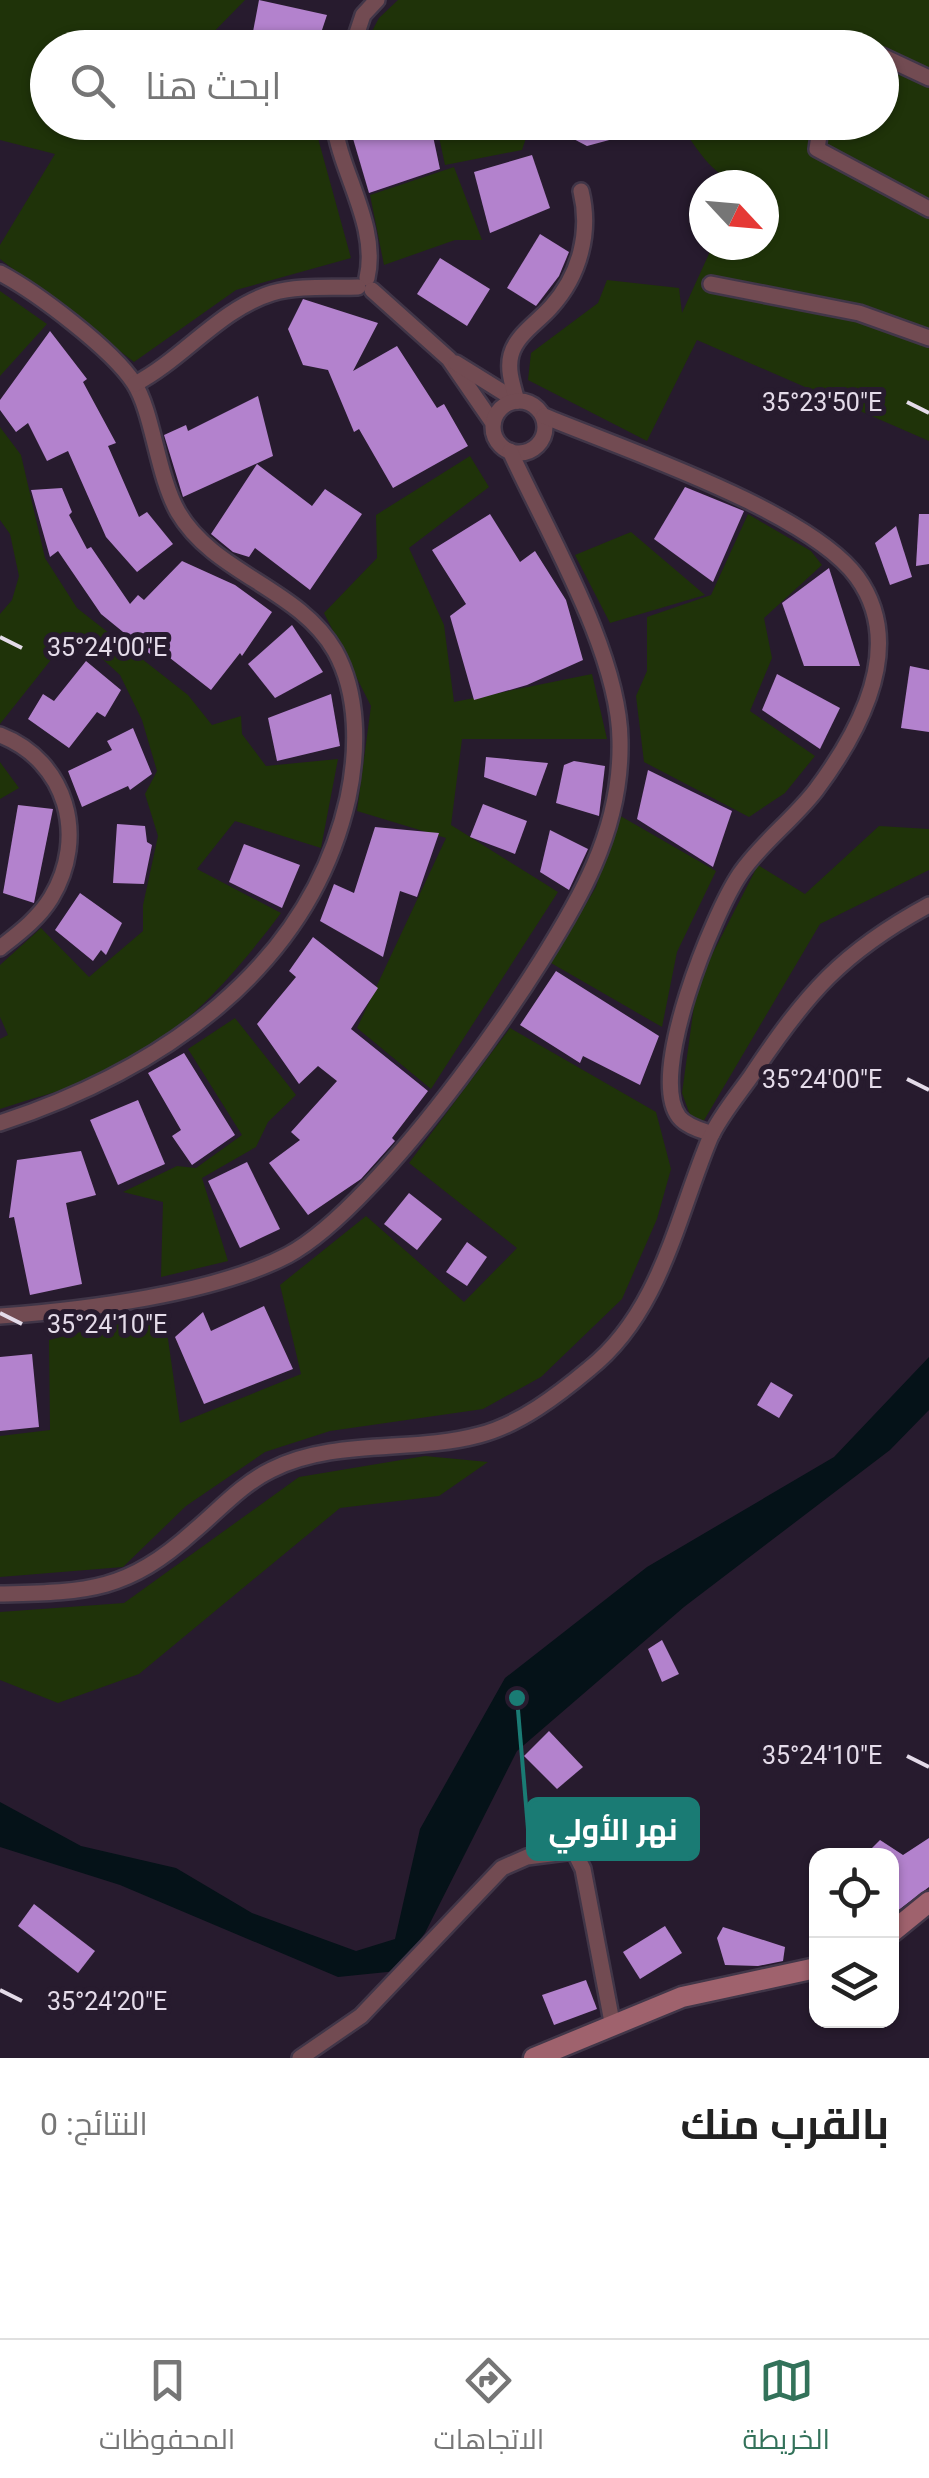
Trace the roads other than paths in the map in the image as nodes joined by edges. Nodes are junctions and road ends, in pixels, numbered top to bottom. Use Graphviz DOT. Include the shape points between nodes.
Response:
graph roads {
  1 [pos="377,0"];
  2 [pos="358,30"];
  3 [pos="899,64"];
  4 [pos="929,78"];
  5 [pos="339,140"];
  6 [pos="818,140"];
  7 [pos="581,192"];
  8 [pos="929,209"];
  9 [pos="0,274"];
  10 [pos="711,284"];
  11 [pos="366,285"];
  12 [pos="929,338"];
  13 [pos="449,359"];
  14 [pos="135,384"];
  15 [pos="517,401"];
  16 [pos="544,416"];
  17 [pos="493,422"];
  18 [pos="510,451"];
  19 [pos="0,735"];
  20 [pos="929,905"];
  21 [pos="0,948"];
  22 [pos="0,1123"];
  23 [pos="712,1134"];
  24 [pos="0,1316"];
  25 [pos="0,1594"];
  26 [pos="929,1902"];
  27 [pos="899,1926"];
  28 [pos="809,1970"];
  29 [pos="612,2022"];
  30 [pos="300,2058"];
  31 [pos="534,2058"];
  1 -- 2 [label="street"];
  3 -- 4 [label="street"];
  5 -- 11 [label="street" via="363,220"];
  6 -- 8 [label="street" via="817,149"];
  7 -- 15 [label="street" via="587,218 577,268 512,351"];
  9 -- 14 [label="street" via="48,304"];
  10 -- 12 [label="street" via="859,313"];
  11 -- 13 [label="street"];
  11 -- 14 [label="street" via="270,293"];
  13 -- 15 [label="street"];
  13 -- 17 [label="street"];
  14 -- 22 [label="street" via="178,513 204,543 304,613 336,654 353,714 352,781 336,842 311,896 227,1002 122,1073"];
  15 -- 16 [label="street"];
  15 -- 17 [label="street" via="502,407"];
  16 -- 18 [label="street" via="536,447"];
  16 -- 23 [label="street" via="791,521 855,574 872,601 880,648 871,696 815,791 740,872 688,982 675,1050 674,1106 690,1125"];
  17 -- 18 [label="street" via="496,440"];
  18 -- 24 [label="street" via="590,621 620,736 617,791 582,891 436,1106 365,1192 307,1243 260,1266 194,1285"];
  19 -- 21 [label="street" via="33,752 56,779 69,840 50,901"];
  20 -- 23 [label="street" via="849,954 814,988"];
  23 -- 25 [label="street" via="656,1278 628,1328 592,1367 529,1411 482,1435 287,1463 250,1483 159,1561 126,1580 91,1589"];
  26 -- 27 [label="main road"];
  28 -- 29 [label="main road" via="682,1997"];
  29 -- 30 [label="street" via="583,1868 574,1851 561,1851 502,1868 360,2016"];
  29 -- 31 [label="main road"];
}
